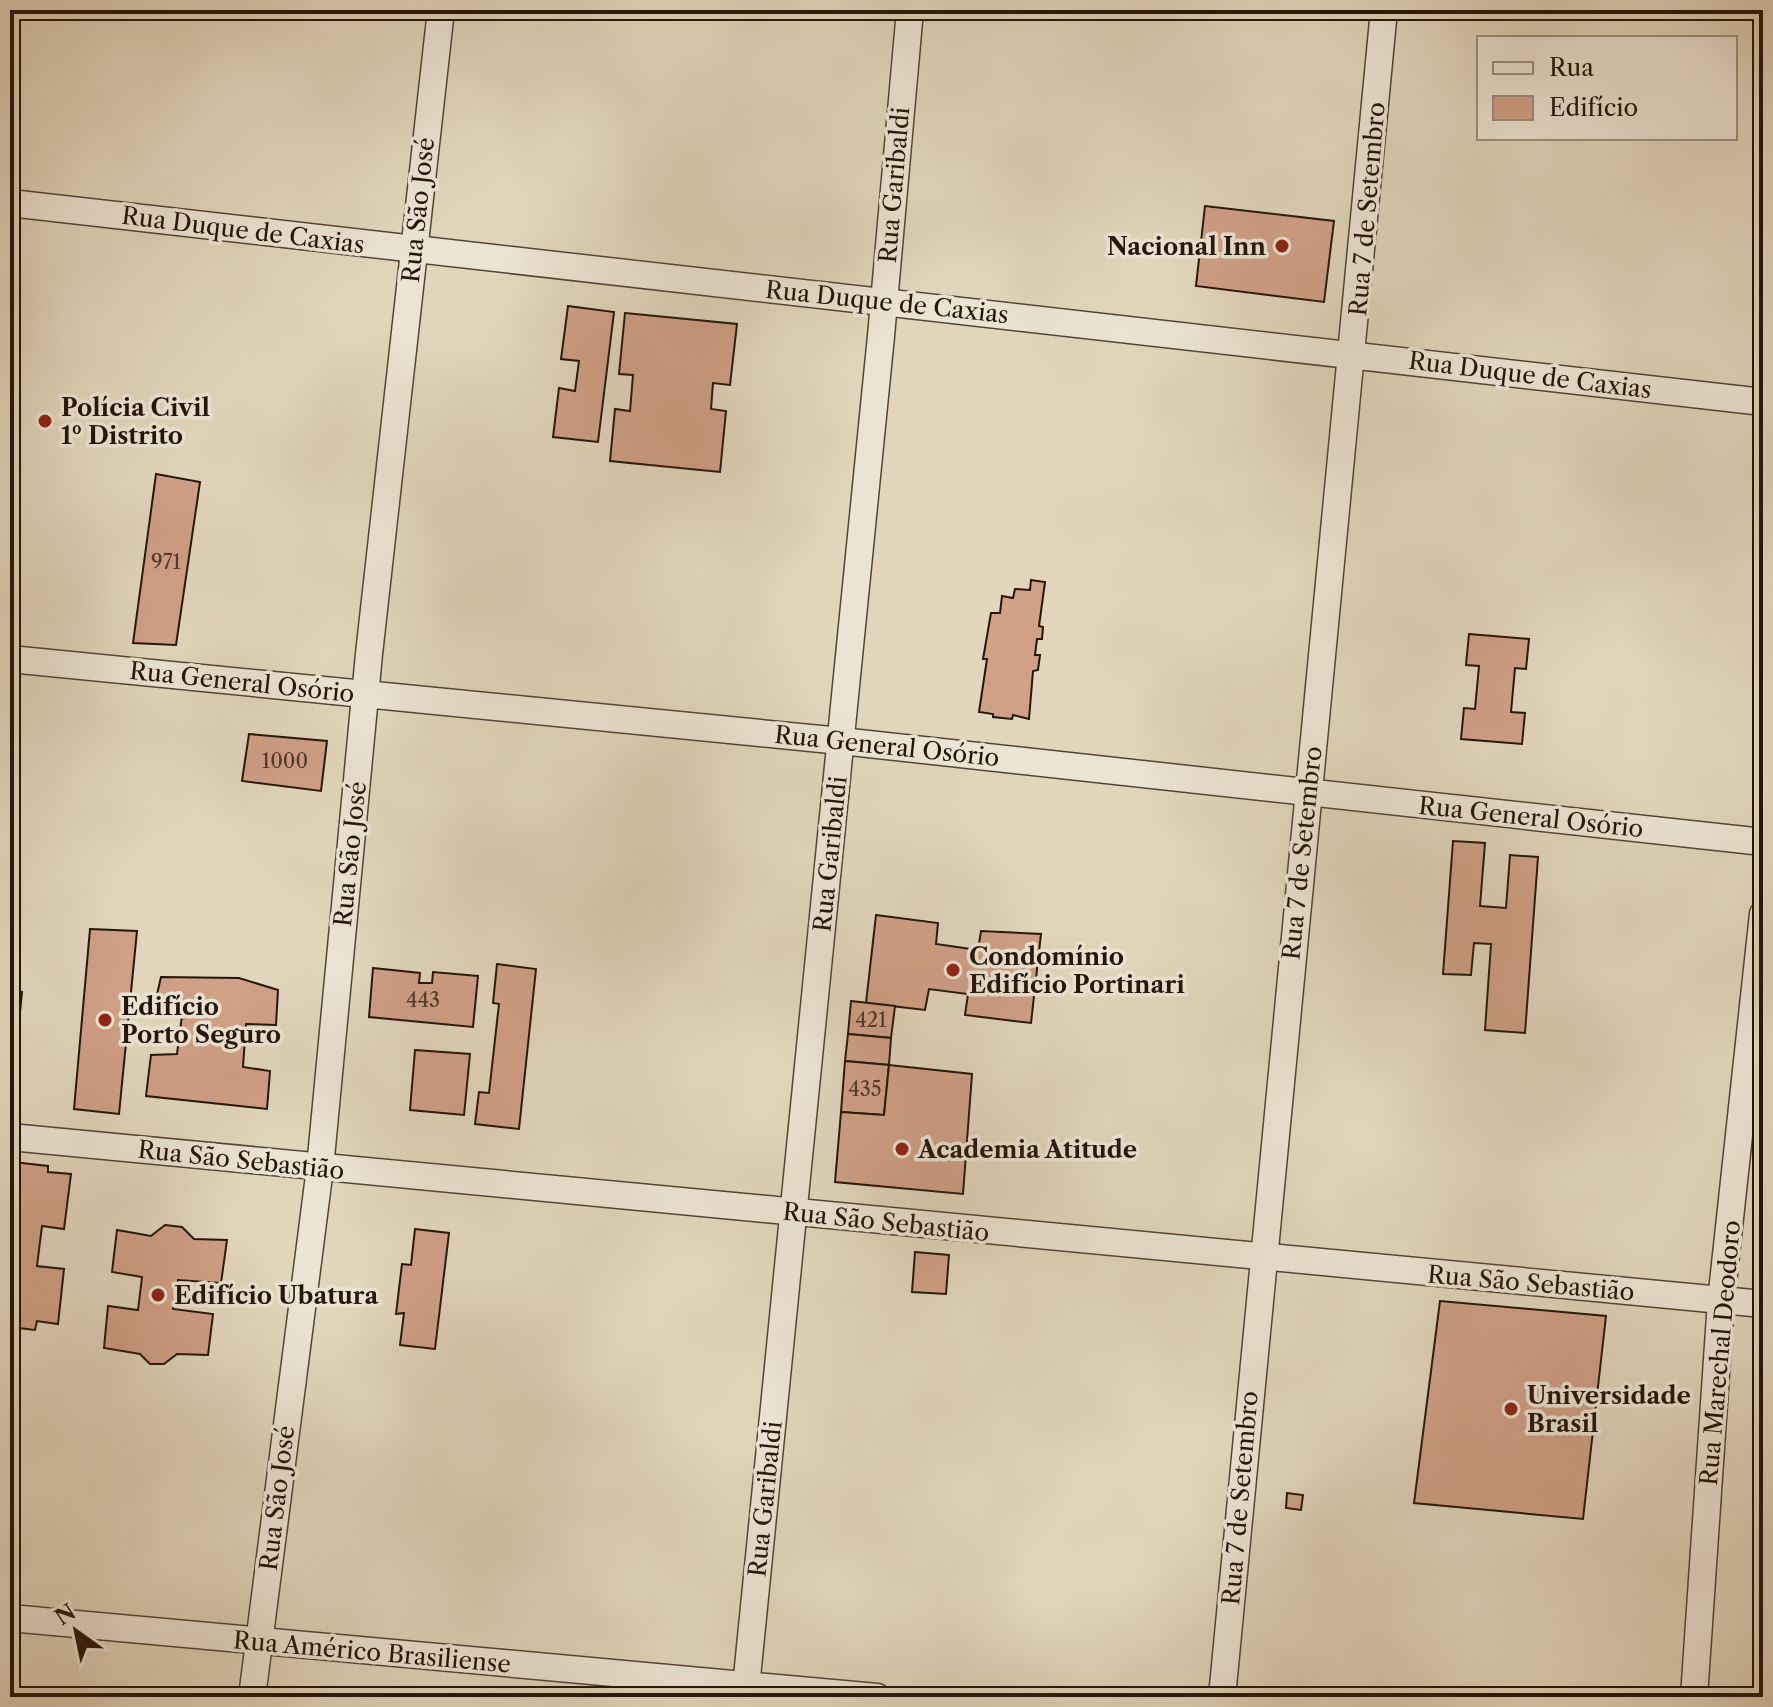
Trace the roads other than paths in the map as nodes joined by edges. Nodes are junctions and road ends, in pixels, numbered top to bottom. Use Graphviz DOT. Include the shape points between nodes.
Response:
graph roads {
  1 [pos="441,10"];
  2 [pos="910,10"];
  3 [pos="1384,10"];
  4 [pos="10,203"];
  5 [pos="413,250"];
  6 [pos="884,302"];
  7 [pos="1353,355"];
  8 [pos="1763,402"];
  9 [pos="10,659"];
  10 [pos="366,694"];
  11 [pos="841,741"];
  12 [pos="1307,792"];
  13 [pos="1763,842"];
  14 [pos="1763,914"];
  15 [pos="10,1137"];
  16 [pos="320,1168"];
  17 [pos="795,1213"];
  18 [pos="1261,1258"];
  19 [pos="1721,1301"];
  20 [pos="1763,1304"];
  21 [pos="10,1618"];
  22 [pos="259,1642"];
  23 [pos="746,1691"];
  24 [pos="252,1697"];
  25 [pos="877,1697"];
  26 [pos="1222,1697"];
  27 [pos="1694,1697"];
  1 -- 5 [label="street, Rua São José"];
  2 -- 6 [label="street, Rua Garibaldi"];
  3 -- 7 [label="street, Rua 7 de Setembro"];
  4 -- 5 [label="street, Rua Duque de Caxias"];
  5 -- 6 [label="street, Rua Duque de Caxias"];
  5 -- 10 [label="street, Rua São José"];
  6 -- 7 [label="street, Rua Duque de Caxias"];
  6 -- 11 [label="street, Rua Garibaldi"];
  7 -- 8 [label="street, Rua Duque de Caxias"];
  7 -- 12 [label="street, Rua 7 de Setembro"];
  9 -- 10 [label="street, Rua General Osório"];
  10 -- 11 [label="street, Rua General Osório"];
  10 -- 16 [label="street, Rua São José"];
  11 -- 12 [label="street, Rua General Osório"];
  11 -- 17 [label="street, Rua Garibaldi"];
  12 -- 13 [label="street, Rua General Osório"];
  12 -- 18 [label="street, Rua 7 de Setembro"];
  14 -- 19 [label="street, Rua Marechal Deodoro"];
  15 -- 16 [label="street, Rua São Sebastião"];
  16 -- 17 [label="street, Rua São Sebastião"];
  16 -- 22 [label="street, Rua São José"];
  17 -- 18 [label="street, Rua São Sebastião"];
  17 -- 23 [label="street, Rua Garibaldi"];
  18 -- 19 [label="street, Rua São Sebastião"];
  18 -- 26 [label="street, Rua 7 de Setembro"];
  19 -- 20 [label="street, Rua São Sebastião"];
  19 -- 27 [label="street, Rua Marechal Deodoro"];
  21 -- 22 [label="street, Rua Américo Brasiliense"];
  22 -- 23 [label="street, Rua Américo Brasiliense"];
  22 -- 24 [label="street, Rua São José"];
  23 -- 25 [label="street, Rua Américo Brasiliense"];
}
